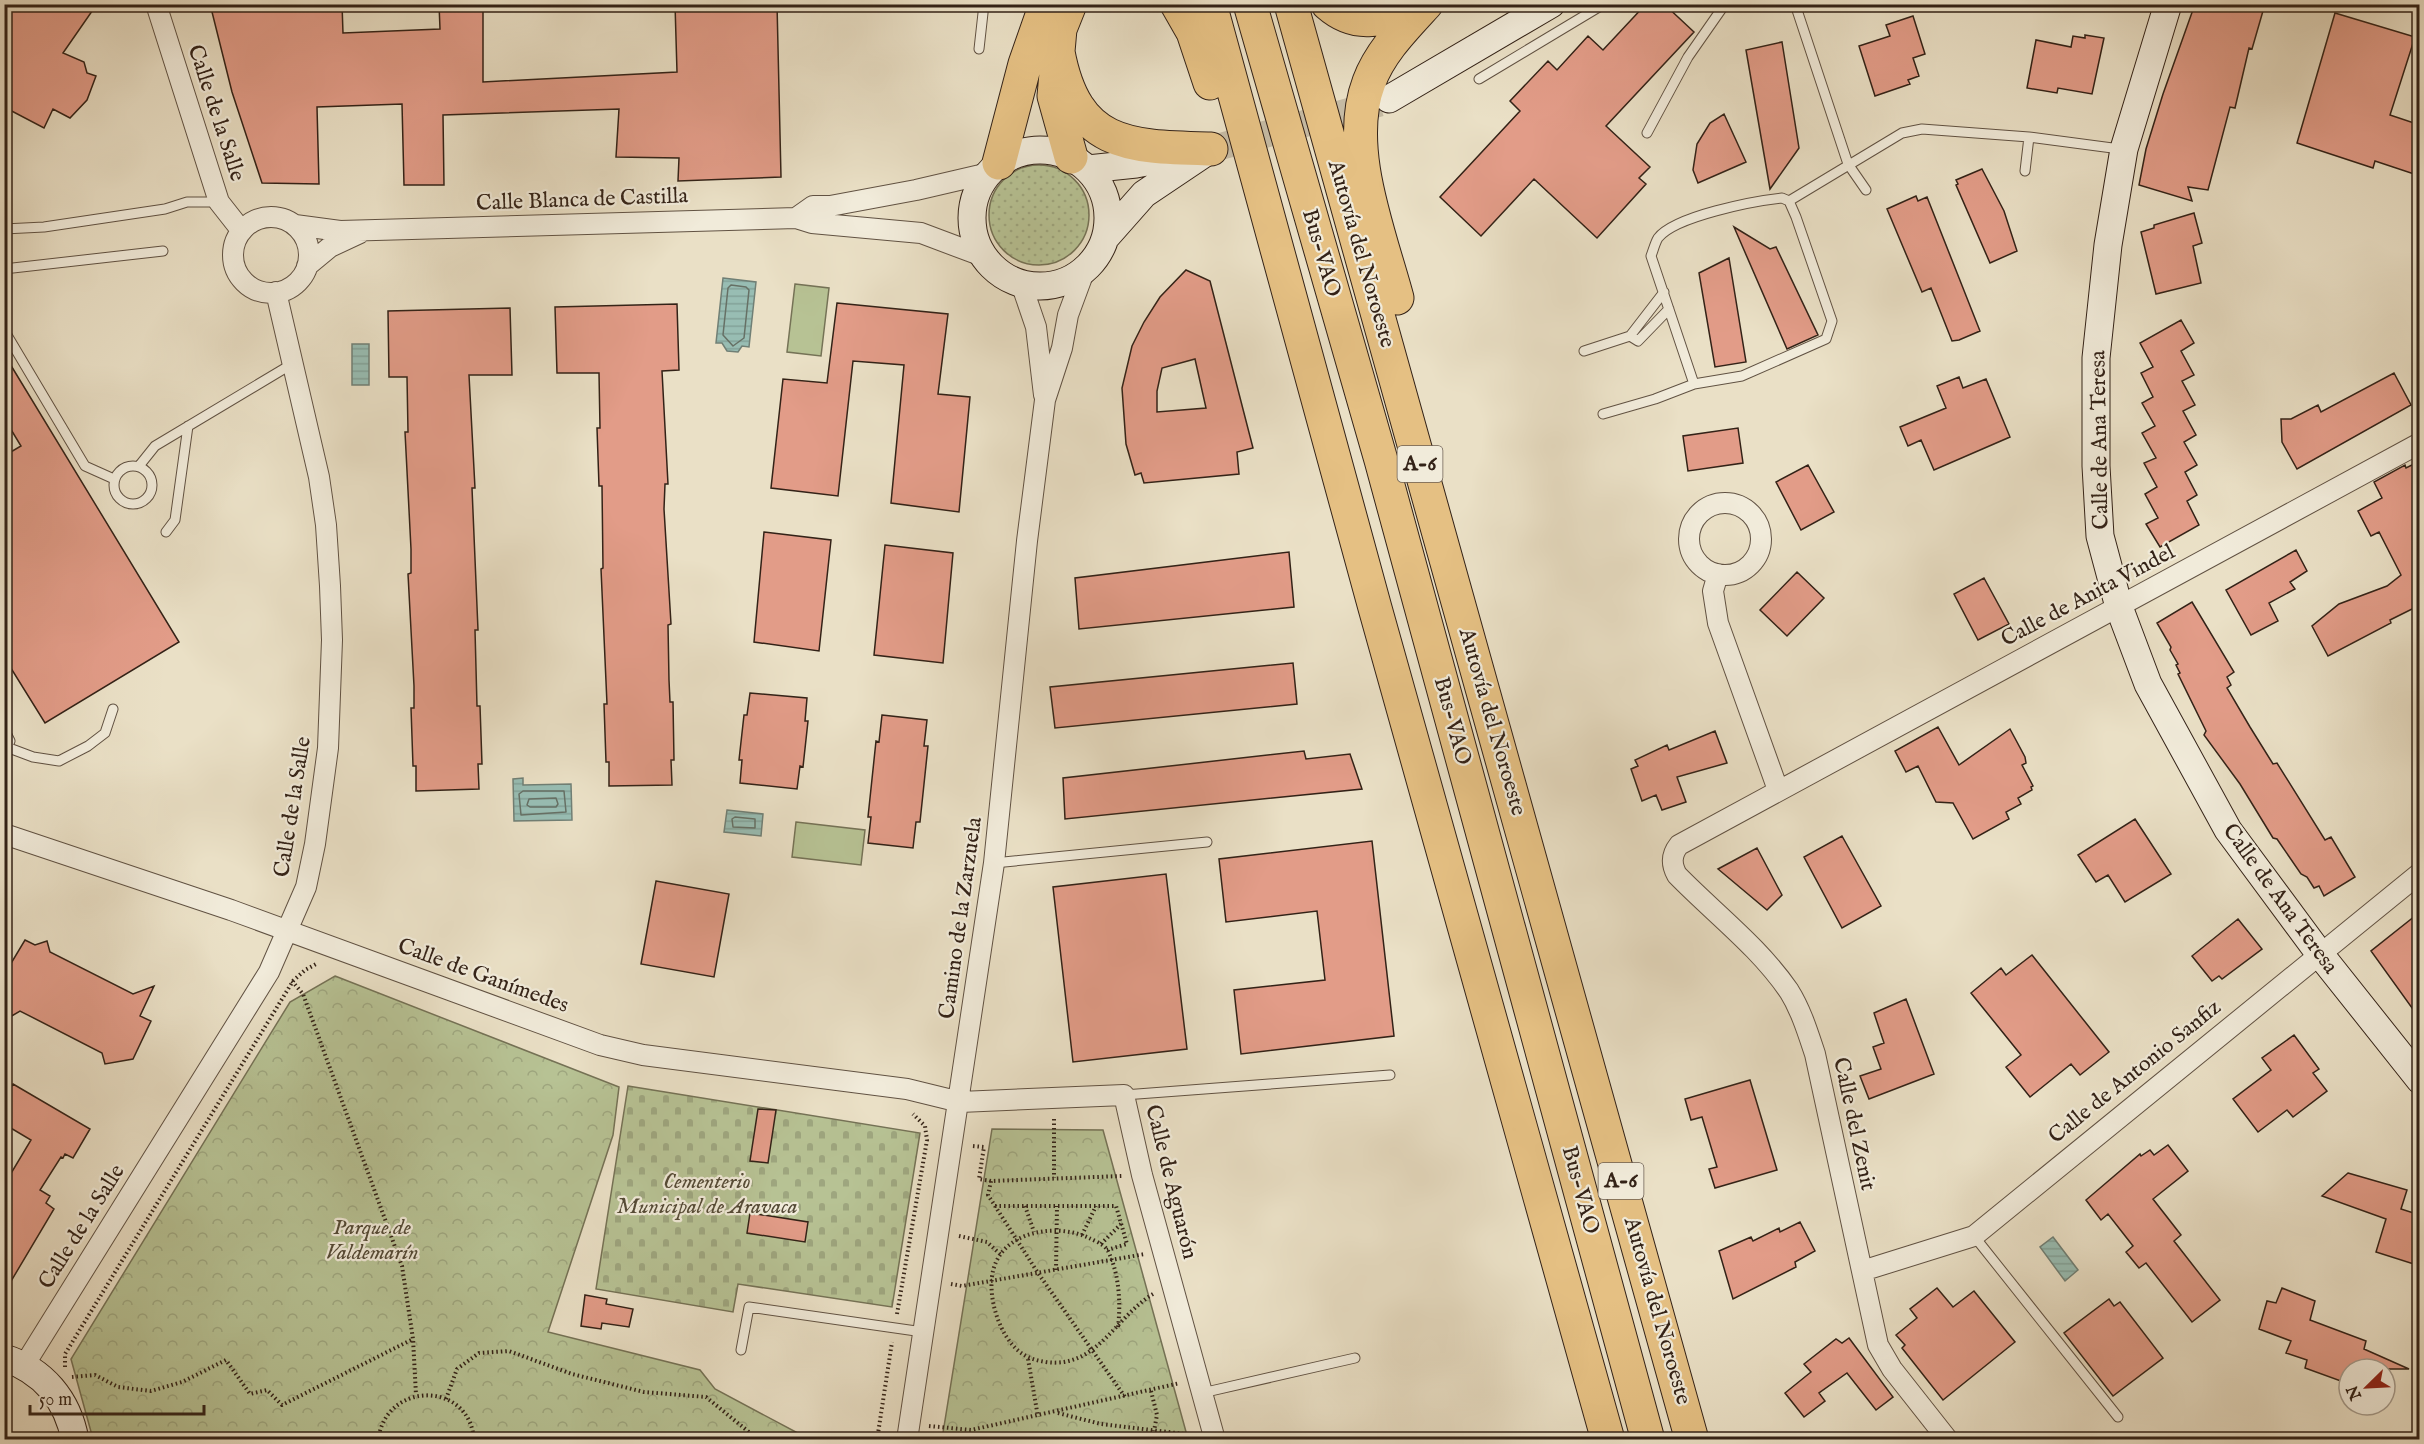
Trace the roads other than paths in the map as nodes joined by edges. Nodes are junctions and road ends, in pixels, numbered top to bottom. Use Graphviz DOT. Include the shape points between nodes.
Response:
graph roads {
  1 [pos="156,4"];
  2 [pos="984,4"];
  3 [pos="1046,4"];
  4 [pos="1070,4"];
  5 [pos="1177,4"];
  6 [pos="1210,4"];
  7 [pos="1250,4"];
  8 [pos="1291,4"];
  9 [pos="1328,4"];
  10 [pos="1410,4"];
  11 [pos="1425,4"];
  12 [pos="1551,4"];
  13 [pos="1604,4"];
  14 [pos="1725,4"];
  15 [pos="1795,4"];
  16 [pos="2168,4"];
  17 [pos="979,50"];
  18 [pos="1058,52"];
  19 [pos="1479,79"];
  20 [pos="1389,99"];
  21 [pos="1647,133"];
  22 [pos="2029,137"];
  23 [pos="1211,149"];
  24 [pos="2124,149"];
  25 [pos="1080,163"];
  26 [pos="1848,164"];
  27 [pos="994,168"];
  28 [pos="2025,171"];
  29 [pos="1866,190"];
  30 [pos="1789,201"];
  31 [pos="219,202"];
  32 [pos="796,218"];
  33 [pos="295,225"];
  34 [pos="4,229"];
  35 [pos="241,230"];
  36 [pos="369,230"];
  37 [pos="1106,237"];
  38 [pos="163,251"];
  39 [pos="985,257"];
  40 [pos="307,266"];
  41 [pos="4,269"];
  42 [pos="1085,269"];
  43 [pos="1021,283"];
  44 [pos="276,292"];
  45 [pos="1664,292"];
  46 [pos="1670,309"];
  47 [pos="4,330"];
  48 [pos="1630,336"];
  49 [pos="1584,351"];
  50 [pos="294,363"];
  51 [pos="1694,384"];
  52 [pos="1045,400"];
  53 [pos="1603,414"];
  54 [pos="188,426"];
  55 [pos="2420,443"];
  56 [pos="139,466"];
  57 [pos="114,479"];
  58 [pos="166,532"];
  59 [pos="1718,574"];
  60 [pos="2119,607"];
  61 [pos="1375,608"];
  62 [pos="113,709"];
  63 [pos="4,729"];
  64 [pos="7,751"];
  65 [pos="1778,790"];
  66 [pos="4,834"];
  67 [pos="1207,842"];
  68 [pos="1678,845"];
  69 [pos="994,863"];
  70 [pos="2420,873"];
  71 [pos="1549,923"];
  72 [pos="289,930"];
  73 [pos="1473,952"];
  74 [pos="2319,953"];
  75 [pos="1390,1075"];
  76 [pos="2420,1080"];
  77 [pos="1124,1095"];
  78 [pos="960,1102"];
  79 [pos="1974,1236"];
  80 [pos="1862,1271"];
  81 [pos="923,1332"];
  82 [pos="741,1350"];
  83 [pos="1355,1358"];
  84 [pos="15,1361"];
  85 [pos="1200,1386"];
  86 [pos="2118,1417"];
  87 [pos="908,1431"];
  88 [pos="1215,1439"];
  89 [pos="75,1440"];
  90 [pos="1585,1440"];
  91 [pos="1608,1440"];
  92 [pos="1648,1440"];
  93 [pos="1692,1440"];
  94 [pos="1948,1440"];
  1 -- 31 [label="street, Calle de la Salle"];
  2 -- 17 [label="lane"];
  3 -- 27 [label="highway"];
  4 -- 18 [label="highway" via="1060,29"];
  5 -- 61 [label="highway" via="1193,32 1208,77 1343,547"];
  6 -- 61 [label="highway"];
  7 -- 92 [label="highway, Bus-VAO" via="1381,460"];
  8 -- 71 [label="highway, Autovía del Noroeste / A-6"];
  9 -- 10 [label="highway" via="1344,16 1380,20"];
  11 -- 71 [label="highway" via="1393,41 1369,81 1359,121 1360,144 1369,194 1465,561"];
  12 -- 20 [label="street"];
  13 -- 19 [label="lane"];
  14 -- 21 [label="lane" via="1688,57"];
  15 -- 26 [label="lane"];
  16 -- 24 [label="street, Calle de Ana Teresa"];
  18 -- 23 [label="highway" via="1070,96 1083,114 1110,136 1146,147"];
  18 -- 25 [label="highway" via="1054,96"];
  22 -- 24 [label="lane"];
  22 -- 26 [label="lane" via="1922,129 1902,134"];
  22 -- 28 [label="lane"];
  23 -- 25 [label="street" via="1136,164"];
  23 -- 37 [label="street" via="1144,194"];
  24 -- 60 [label="street, Calle de Ana Teresa" via="2108,245 2096,369 2100,536"];
  25 -- 27 [label="street" via="1057,152 1027,151"];
  25 -- 37 [label="street" via="1099,184 1106,201"];
  26 -- 29 [label="lane"];
  26 -- 30 [label="lane"];
  27 -- 32 [label="street, Calle Blanca de Castilla" via="916,190 813,206"];
  27 -- 39 [label="street" via="979,188 974,206 973,223"];
  30 -- 45 [label="lane" via="1752,201 1674,225 1658,239 1651,256"];
  30 -- 51 [label="lane" via="1832,321 1826,339 1742,376"];
  31 -- 34 [label="lane" via="187,202 143,213"];
  31 -- 35 [label="street, Calle de la Salle"];
  32 -- 36 [label="street, Calle Blanca de Castilla"];
  32 -- 39 [label="street, Calle Blanca de Castilla" via="812,223 921,233"];
  33 -- 35 [label="street" via="273,216"];
  33 -- 36 [label="street, Calle Blanca de Castilla"];
  33 -- 40 [label="street" via="307,244"];
  35 -- 44 [label="street" via="233,251 237,273 253,289"];
  36 -- 40 [label="street, Calle Blanca de Castilla" via="330,247"];
  37 -- 42 [label="street"];
  38 -- 41 [label="lane"];
  39 -- 43 [label="street" via="1007,277"];
  40 -- 44 [label="street" via="295,284"];
  42 -- 43 [label="street" via="1048,285"];
  42 -- 52 [label="street, Camino de la Zarzuela"];
  43 -- 52 [label="street, Camino de la Zarzuela" via="1036,327"];
  44 -- 50 [label="street, Calle de la Salle"];
  45 -- 46 [label="lane"];
  45 -- 48 [label="lane"];
  46 -- 48 [label="lane" via="1638,341"];
  46 -- 51 [label="lane"];
  47 -- 57 [label="lane" via="85,466"];
  48 -- 49 [label="lane"];
  50 -- 54 [label="lane"];
  50 -- 72 [label="street, Calle de la Salle" via="326,525 332,640 323,796 306,887"];
  51 -- 53 [label="lane"];
  52 -- 69 [label="street, Camino de la Zarzuela"];
  54 -- 56 [label="lane" via="155,446"];
  54 -- 58 [label="lane" via="175,520"];
  55 -- 60 [label="street, Calle de Anita Vindel"];
  56 -- 57 [label="lane" via="124,468"];
  56 -- 57 [label="lane" via="152,483 152,491 142,502 120,500"];
  59 -- 65 [label="street" via="1713,591 1719,623"];
  60 -- 65 [label="street, Calle de Anita Vindel"];
  60 -- 74 [label="street, Calle de Ana Teresa" via="2148,684 2228,830"];
  61 -- 73 [label="highway"];
  62 -- 64 [label="lane" via="105,733 59,761"];
  63 -- 64 [label="lane" via="10,741"];
  65 -- 68 [label="street, Calle de Anita Vindel"];
  66 -- 72 [label="street, Calle de Ganímedes"];
  67 -- 69 [label="lane"];
  68 -- 80 [label="street, Calle del Zenit" via="1672,862 1677,875 1769,966 1790,992 1804,1022 1815,1054"];
  69 -- 78 [label="street, Camino de la Zarzuela"];
  70 -- 74 [label="street, Calle de Antonio Sanfiz"];
  71 -- 93 [label="highway, Autovía del Noroeste / A-6"];
  72 -- 78 [label="street, Calle de Ganímedes" via="600,1045 643,1055 907,1089"];
  72 -- 84 [label="street, Calle de la Salle" via="269,972"];
  73 -- 90 [label="highway" via="1488,1083"];
  73 -- 91 [label="highway"];
  74 -- 76 [label="street, Calle de Ana Teresa"];
  74 -- 79 [label="street, Calle de Antonio Sanfiz"];
  75 -- 77 [label="lane"];
  77 -- 78 [label="street, Calle de Aguarón"];
  77 -- 85 [label="street, Calle de Aguarón"];
  78 -- 81 [label="street, Camino de la Zarzuela"];
  79 -- 80 [label="street, Calle de Antonio Sanfiz"];
  79 -- 86 [label="lane"];
  80 -- 94 [label="street, Calle del Zenit" via="1878,1344 1892,1370"];
  81 -- 82 [label="lane" via="749,1307"];
  81 -- 87 [label="street, Camino de la Zarzuela"];
  83 -- 85 [label="lane"];
  84 -- 89 [label="street" via="54,1389 71,1418"];
  85 -- 88 [label="street, Calle de Aguarón"];
}
